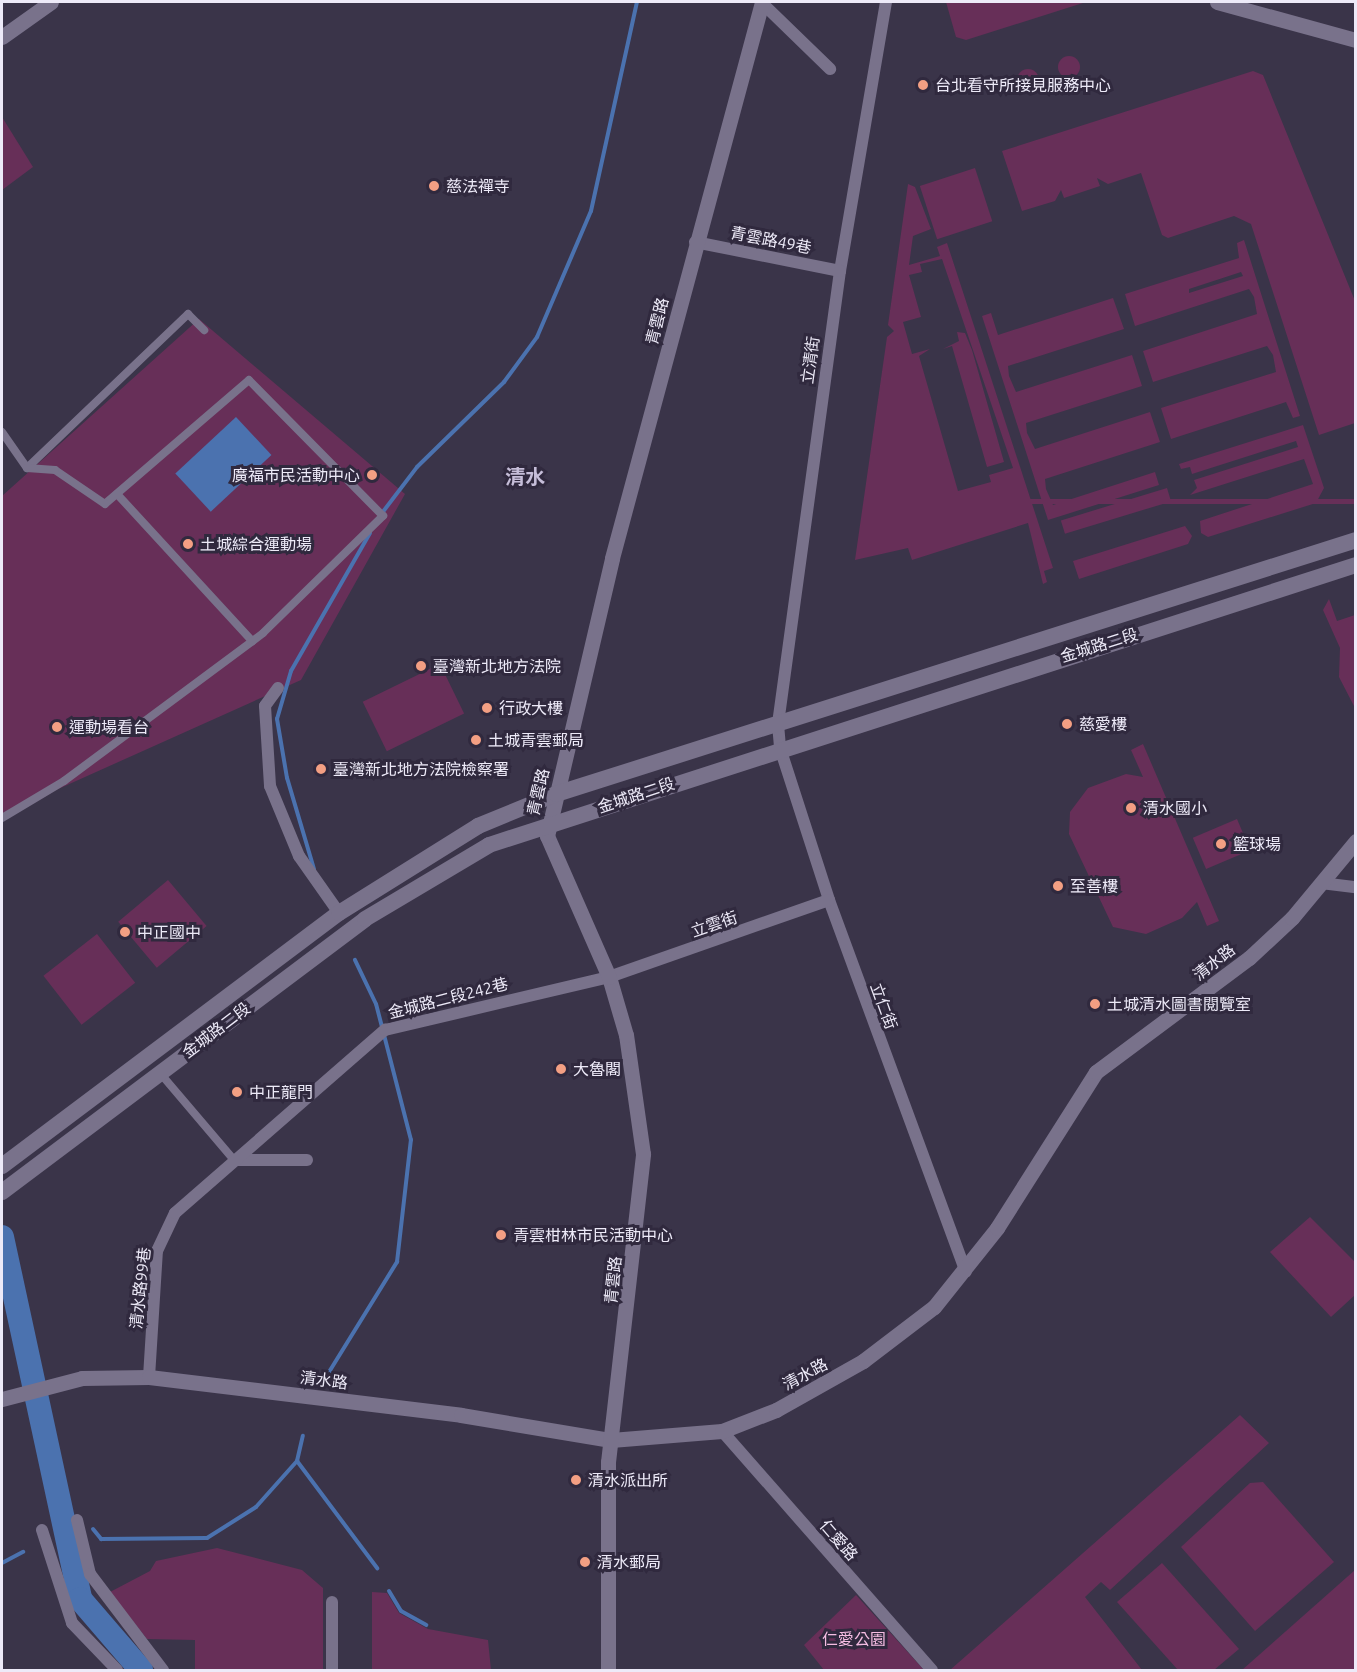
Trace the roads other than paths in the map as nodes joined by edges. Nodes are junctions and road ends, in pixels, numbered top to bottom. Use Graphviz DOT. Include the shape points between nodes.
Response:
graph roads {
  1 [pos="51,2"];
  2 [pos="762,2"];
  3 [pos="886,2"];
  4 [pos="1217,2"];
  5 [pos="2,37"];
  6 [pos="1356,40"];
  7 [pos="830,69"];
  8 [pos="695,242"];
  9 [pos="840,271"];
  10 [pos="204,330"];
  11 [pos="2,432"];
  12 [pos="27,468"];
  13 [pos="117,494"];
  14 [pos="1356,540"];
  15 [pos="1356,565"];
  16 [pos="252,641"];
  17 [pos="278,688"];
  18 [pos="778,724"];
  19 [pos="780,748"];
  20 [pos="556,794"];
  21 [pos="2,818"];
  22 [pos="548,823"];
  23 [pos="1356,841"];
  24 [pos="1321,883"];
  25 [pos="1356,887"];
  26 [pos="829,900"];
  27 [pos="339,913"];
  28 [pos="609,976"];
  29 [pos="160,1073"];
  30 [pos="234,1160"];
  31 [pos="307,1160"];
  32 [pos="2,1166"];
  33 [pos="2,1192"];
  34 [pos="966,1272"];
  35 [pos="150,1377"];
  36 [pos="8,1397"];
  37 [pos="722,1431"];
  38 [pos="611,1440"];
  39 [pos="77,1520"];
  40 [pos="42,1530"];
  41 [pos="332,1602"];
  42 [pos="117,1671"];
  43 [pos="163,1671"];
  44 [pos="332,1671"];
  45 [pos="608,1671"];
  46 [pos="932,1671"];
  1 -- 5 [label="street"];
  2 -- 7 [label="street"];
  2 -- 8 [label="street, 青雲路"];
  3 -- 9 [label="street, 立清街"];
  4 -- 6 [label="street"];
  8 -- 9 [label="street, 青雲路49巷"];
  8 -- 20 [label="street, 青雲路"];
  9 -- 18 [label="street, 立清街" via="778,696"];
  10 -- 12 [label="street" via="188,314"];
  11 -- 12 [label="street"];
  12 -- 13 [label="street" via="55,470 105,504"];
  13 -- 16 [label="street"];
  13 -- 16 [label="street" via="249,380 383,516"];
  14 -- 18 [label="main road, 金城路二段"];
  15 -- 19 [label="main road, 金城路二段"];
  16 -- 21 [label="street" via="64,781"];
  17 -- 27 [label="street" via="265,706 270,786 280,821"];
  18 -- 19 [label="street, 立清街"];
  18 -- 20 [label="main road, 金城路二段"];
  19 -- 22 [label="main road, 金城路二段"];
  19 -- 26 [label="street, 立仁街"];
  20 -- 22 [label="street, 青雲路"];
  20 -- 27 [label="main road, 金城路二段" via="478,826"];
  22 -- 28 [label="street, 青雲路" via="547,836"];
  22 -- 29 [label="main road, 金城路二段" via="489,845 380,909"];
  23 -- 24 [label="street, 清水路"];
  24 -- 25 [label="street"];
  24 -- 34 [label="street, 清水路" via="1249,958 1096,1072"];
  26 -- 28 [label="street, 立雲街"];
  26 -- 34 [label="street, 立仁街"];
  27 -- 32 [label="main road, 金城路二段"];
  28 -- 30 [label="street, 金城路二段242巷" via="385,1030"];
  28 -- 38 [label="street, 青雲路" via="626,1035 643,1154"];
  29 -- 30 [label="street"];
  29 -- 33 [label="main road, 金城路二段"];
  30 -- 31 [label="street"];
  30 -- 35 [label="street, 清水路99巷" via="175,1213 157,1251"];
  34 -- 37 [label="street, 清水路" via="934,1307 870,1356 776,1410"];
  35 -- 36 [label="street, 清水路" via="82,1378"];
  35 -- 38 [label="street, 清水路"];
  37 -- 38 [label="street, 清水路"];
  37 -- 46 [label="street, 仁愛路"];
  38 -- 45 [label="street, 青雲路"];
  39 -- 43 [label="street" via="90,1574"];
  40 -- 42 [label="street" via="72,1623"];
  41 -- 44 [label="street"];
}
